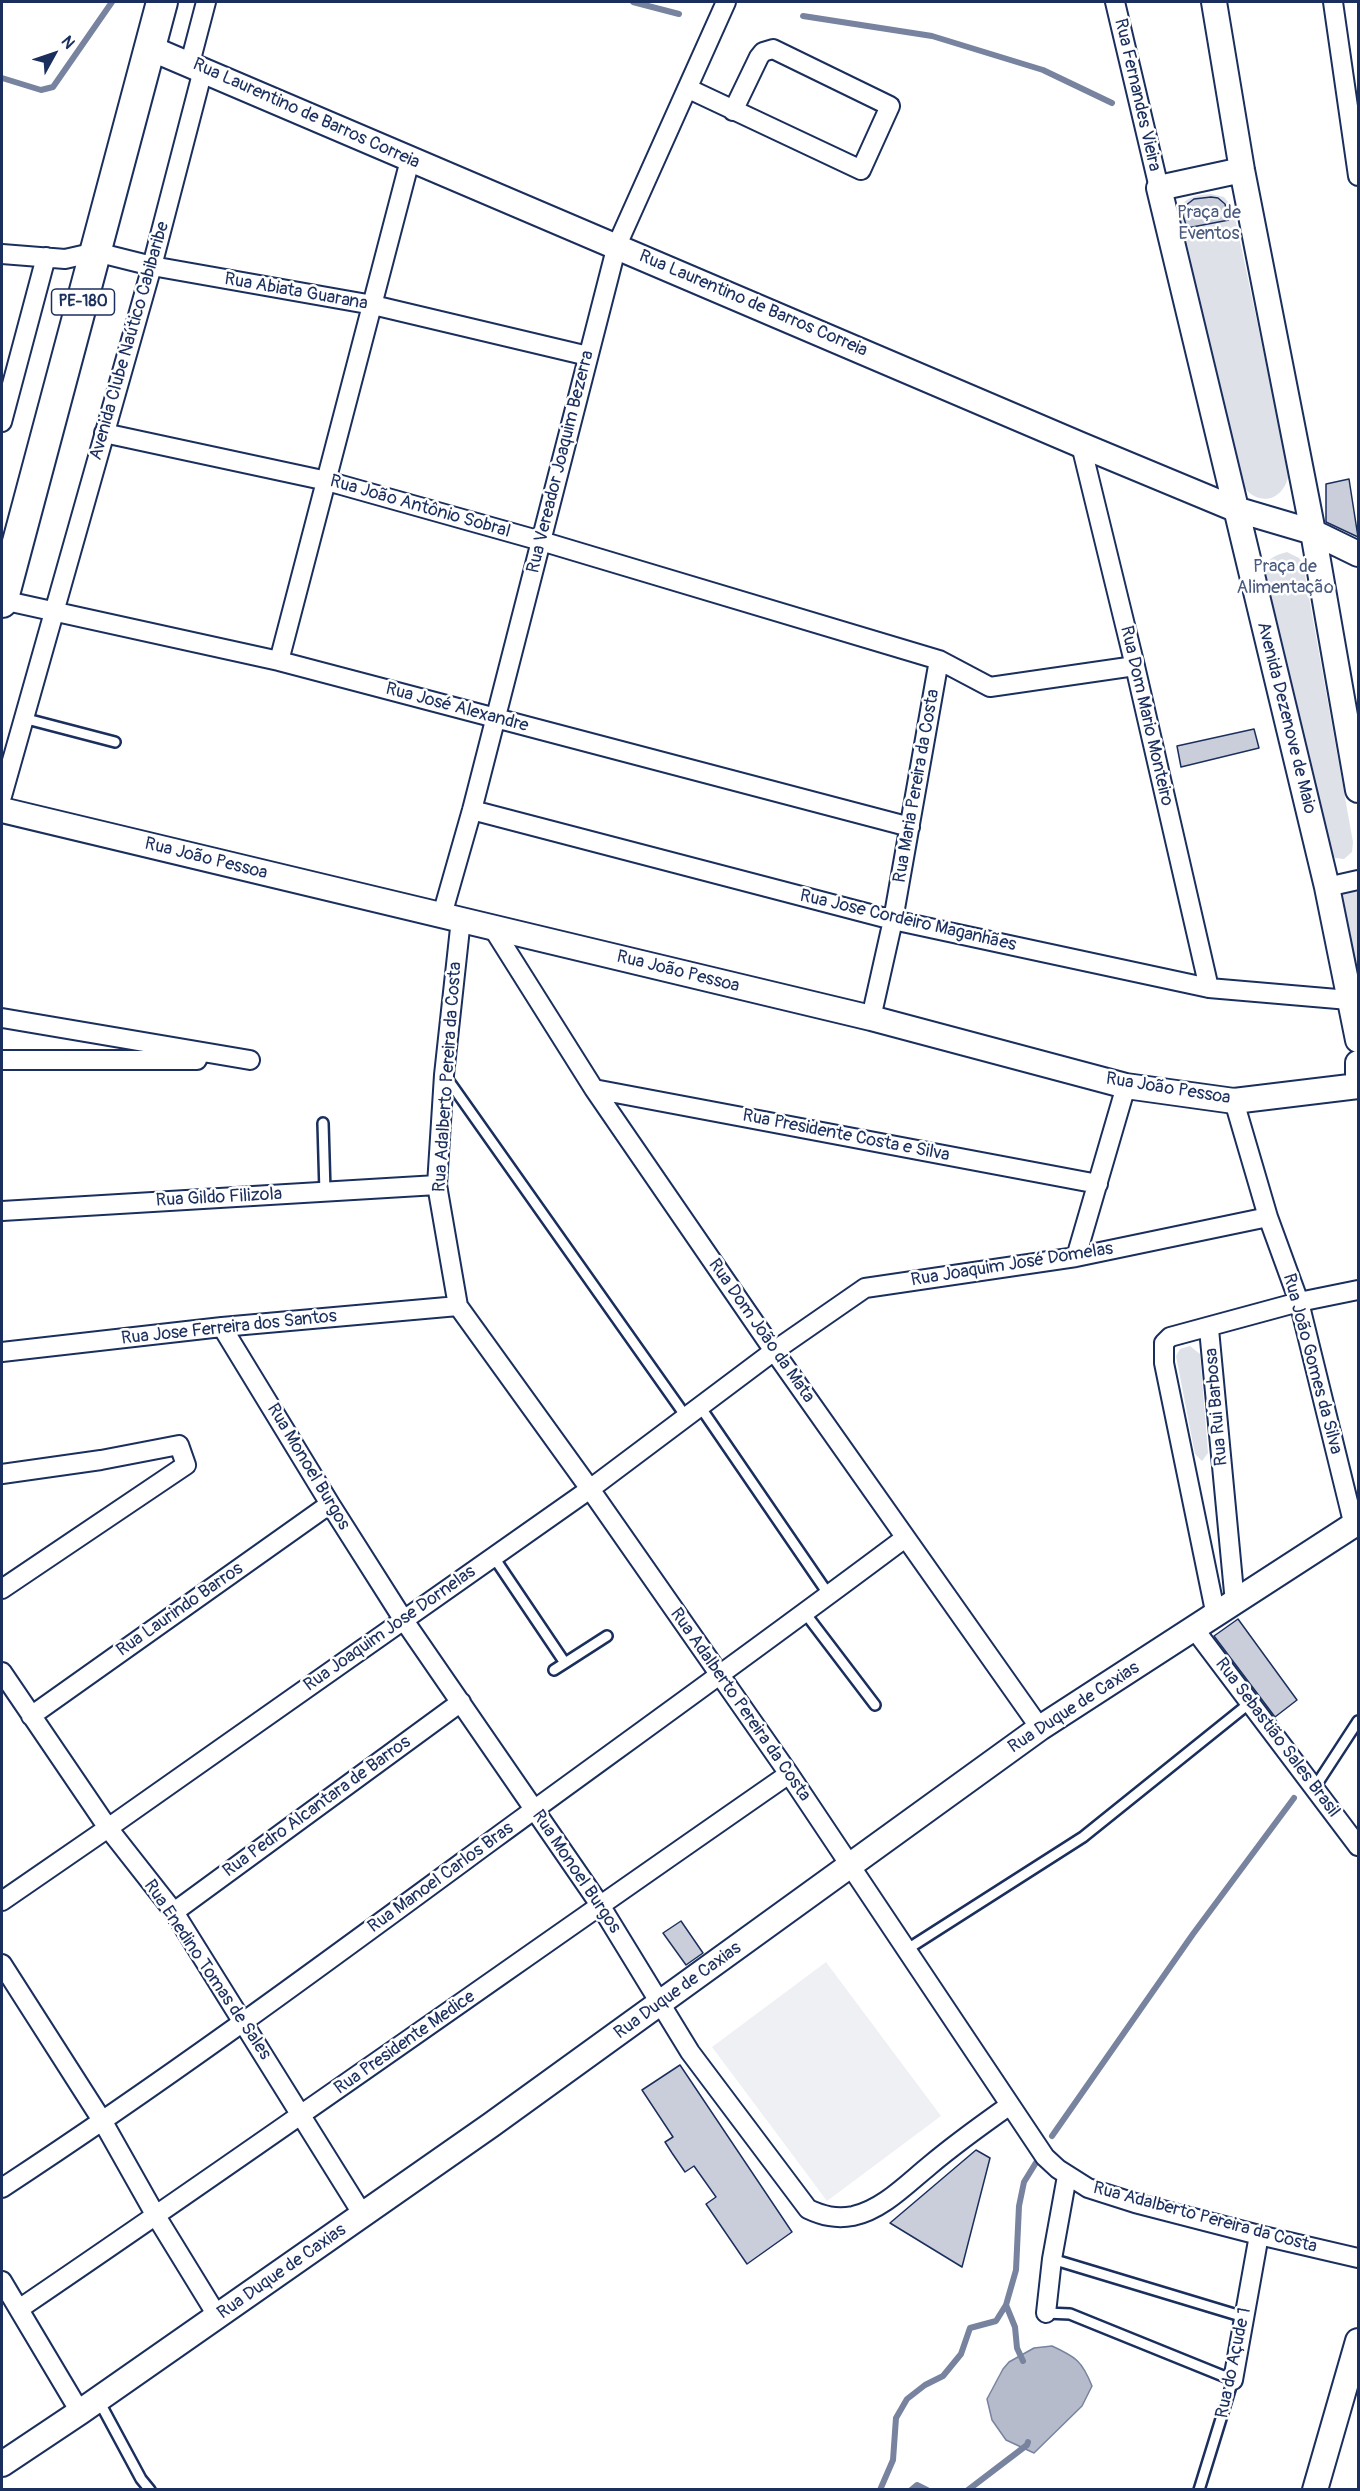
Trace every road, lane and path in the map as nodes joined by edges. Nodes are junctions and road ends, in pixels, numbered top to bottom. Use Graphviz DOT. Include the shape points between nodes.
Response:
graph roads {
  1 [pos="162,2"];
  2 [pos="206,2"];
  3 [pos="714,2"];
  4 [pos="726,2"];
  5 [pos="1115,2"];
  6 [pos="1214,2"];
  7 [pos="1333,2"];
  8 [pos="717,21"];
  9 [pos="150,48"];
  10 [pos="196,67"];
  11 [pos="689,89"];
  12 [pos="733,111"];
  13 [pos="410,160"];
  14 [pos="1242,170"];
  15 [pos="1359,176"];
  16 [pos="1159,188"];
  17 [pos="617,245"];
  18 [pos="96,252"];
  19 [pos="2,254"];
  20 [pos="46,257"];
  21 [pos="152,266"];
  22 [pos="373,305"];
  23 [pos="588,356"];
  24 [pos="2,419"];
  25 [pos="104,433"];
  26 [pos="1081,446"];
  27 [pos="327,481"];
  28 [pos="1235,509"];
  29 [pos="1313,532"];
  30 [pos="542,542"];
  31 [pos="1359,554"];
  32 [pos="2,601"];
  33 [pos="53,611"];
  34 [pos="939,660"];
  35 [pos="279,661"];
  36 [pos="1135,666"];
  37 [pos="24,718"];
  38 [pos="495,718"];
  39 [pos="115,742"];
  40 [pos="1359,790"];
  41 [pos="2,796"];
  42 [pos="2,810"];
  43 [pos="472,810"];
  44 [pos="910,827"];
  45 [pos="1359,880"];
  46 [pos="1327,887"];
  47 [pos="451,917"];
  48 [pos="893,920"];
  49 [pos="492,927"];
  50 [pos="1209,988"];
  51 [pos="1349,1000"];
  52 [pos="2,1018"];
  53 [pos="871,1018"];
  54 [pos="1359,1040"];
  55 [pos="2,1060"];
  56 [pos="1359,1063"];
  57 [pos="444,1075"];
  58 [pos="1359,1077"];
  59 [pos="1126,1086"];
  60 [pos="1359,1086"];
  61 [pos="594,1089"];
  62 [pos="1234,1101"];
  63 [pos="323,1124"];
  64 [pos="1098,1184"];
  65 [pos="436,1185"];
  66 [pos="325,1192"];
  67 [pos="2,1211"];
  68 [pos="1268,1217"];
  69 [pos="1076,1257"];
  70 [pos="1359,1290"];
  71 [pos="1299,1302"];
  72 [pos="458,1306"];
  73 [pos="222,1327"];
  74 [pos="1209,1329"];
  75 [pos="774,1351"];
  76 [pos="2,1352"];
  77 [pos="694,1413"];
  78 [pos="2,1474"];
  79 [pos="590,1488"];
  80 [pos="330,1504"];
  81 [pos="1356,1524"];
  82 [pos="905,1538"];
  83 [pos="493,1556"];
  84 [pos="2,1589"];
  85 [pos="829,1595"];
  86 [pos="1235,1603"];
  87 [pos="805,1613"];
  88 [pos="1216,1616"];
  89 [pos="403,1619"];
  90 [pos="1195,1630"];
  91 [pos="607,1636"];
  92 [pos="565,1663"];
  93 [pos="554,1670"];
  94 [pos="2,1672"];
  95 [pos="720,1676"];
  96 [pos="461,1702"];
  97 [pos="1251,1702"];
  98 [pos="875,1705"];
  99 [pos="31,1716"];
  100 [pos="1359,1721"];
  101 [pos="1041,1728"];
  102 [pos="789,1774"];
  103 [pos="1315,1787"];
  104 [pos="534,1810"];
  105 [pos="108,1828"];
  106 [pos="1359,1846"];
  107 [pos="850,1866"];
  108 [pos="2,1901"];
  109 [pos="600,1905"];
  110 [pos="174,1912"];
  111 [pos="906,1950"];
  112 [pos="2,1964"];
  113 [pos="661,2004"];
  114 [pos="244,2023"];
  115 [pos="1010,2105"];
  116 [pos="302,2115"];
  117 [pos="103,2122"];
  118 [pos="1067,2176"];
  119 [pos="2,2188"];
  120 [pos="363,2215"];
  121 [pos="156,2216"];
  122 [pos="1259,2235"];
  123 [pos="1359,2258"];
  124 [pos="1052,2259"];
  125 [pos="2,2281"];
  126 [pos="18,2309"];
  127 [pos="1046,2313"];
  128 [pos="218,2317"];
  129 [pos="1244,2317"];
  130 [pos="1359,2341"];
  131 [pos="1233,2380"];
  132 [pos="89,2406"];
  133 [pos="2,2464"];
  134 [pos="1320,2488"];
  135 [pos="150,2490"];
  136 [pos="1199,2490"];
  1 -- 9 [label="main road, PE-180"];
  2 -- 10 [label="street, Avenida Clube Naútico Cabibaribe"];
  3 -- 8 [label="street"];
  4 -- 8 [label="street, Rua Vereador Joaquim Bezerra"];
  5 -- 16 [label="street, Rua Fernandes Vieira"];
  6 -- 14 [label="street"];
  7 -- 15 [label="street"];
  8 -- 11 [label="street, Rua Vereador Joaquim Bezerra"];
  9 -- 10 [label="street, Rua Laurentino de Barros Correia"];
  9 -- 18 [label="main road, PE-180"];
  10 -- 13 [label="street, Rua Laurentino de Barros Correia"];
  10 -- 21 [label="street, Avenida Clube Naútico Cabibaribe"];
  11 -- 12 [label="street"];
  11 -- 17 [label="street, Rua Vereador Joaquim Bezerra"];
  12 -- 12 [label="street" via="861,170 890,106 773,49 759,57"];
  13 -- 17 [label="street, Rua Laurentino de Barros Correia"];
  13 -- 22 [label="street"];
  14 -- 16 [label="street"];
  14 -- 29 [label="street"];
  16 -- 28 [label="street, Avenida Dezenove de Maio"];
  17 -- 23 [label="street, Rua Vereador Joaquim Bezerra"];
  17 -- 26 [label="street, Rua Laurentino de Barros Correia"];
  18 -- 20 [label="street, Rua Abiata Guarana" via="65,259"];
  18 -- 21 [label="street, Rua Abiata Guarana"];
  18 -- 32 [label="main road, PE-180"];
  19 -- 20 [label="street, Rua Abiata Guarana"];
  20 -- 24 [label="street"];
  21 -- 22 [label="street, Rua Abiata Guarana"];
  21 -- 25 [label="street, Avenida Clube Naútico Cabibaribe"];
  22 -- 23 [label="street, Rua Abiata Guarana"];
  22 -- 27 [label="street"];
  23 -- 30 [label="street, Rua Vereador Joaquim Bezerra"];
  25 -- 27 [label="street, Rua João Antônio Sobral"];
  25 -- 33 [label="street, Avenida Clube Naútico Cabibaribe"];
  26 -- 28 [label="street, Rua Laurentino de Barros Correia"];
  26 -- 36 [label="street, Rua Dom Mario Monteiro"];
  27 -- 30 [label="street, Rua João Antônio Sobral"];
  27 -- 35 [label="street"];
  28 -- 29 [label="street, Rua Laurentino de Barros Correia"];
  28 -- 46 [label="street, Avenida Dezenove de Maio"];
  29 -- 31 [label="street, Rua Laurentino de Barros Correia"];
  29 -- 40 [label="street"];
  30 -- 34 [label="street, Rua João Antônio Sobral"];
  30 -- 38 [label="street, Rua Vereador Joaquim Bezerra"];
  32 -- 33 [label="street, Rua José Alexandre"];
  33 -- 35 [label="street, Rua José Alexandre"];
  33 -- 37 [label="street, Avenida Clube Naútico Cabibaribe"];
  34 -- 36 [label="street, Rua João Antônio Sobral" via="990,687"];
  34 -- 44 [label="street, Rua Maria Pereira da Costa"];
  35 -- 38 [label="street, Rua José Alexandre"];
  36 -- 50 [label="street, Rua Dom Mario Monteiro"];
  37 -- 39 [label="lane"];
  37 -- 41 [label="street, Avenida Clube Naútico Cabibaribe"];
  38 -- 43 [label="street, Rua Vereador Joaquim Bezerra"];
  38 -- 44 [label="street, Rua José Alexandre"];
  42 -- 47 [label="street, Rua João Pessoa"];
  43 -- 47 [label="street, Rua Vereador Joaquim Bezerra"];
  43 -- 48 [label="street, Rua Jose Cordeiro Maganhães"];
  44 -- 48 [label="street, Rua Maria Pereira da Costa"];
  45 -- 46 [label="street"];
  46 -- 51 [label="street, Avenida Dezenove de Maio"];
  47 -- 49 [label="street, Rua João Pessoa"];
  47 -- 57 [label="street, Rua Adalberto Pereira da Costa"];
  48 -- 50 [label="street, Rua Jose Cordeiro Maganhães"];
  48 -- 53 [label="street, Rua Maria Pereira da Costa"];
  49 -- 53 [label="street, Rua João Pessoa"];
  49 -- 61 [label="street, Rua Dom João da Mata"];
  50 -- 51 [label="street, Rua Jose Cordeiro Maganhães"];
  51 -- 54 [label="street, Avenida Dezenove de Maio"];
  52 -- 55 [label="street" via="250,1060"];
  53 -- 59 [label="street, Rua João Pessoa"];
  56 -- 58 [label="street"];
  57 -- 65 [label="street, Rua Adalberto Pereira da Costa"];
  57 -- 77 [label="lane"];
  59 -- 62 [label="street, Rua João Pessoa"];
  59 -- 64 [label="street"];
  60 -- 62 [label="street, Rua João Pessoa"];
  61 -- 64 [label="street, Rua Presidente Costa e Silva"];
  61 -- 75 [label="street, Rua Dom João da Mata"];
  62 -- 68 [label="street, Rua João Gomes da Silva"];
  63 -- 66 [label="lane"];
  64 -- 69 [label="street"];
  65 -- 66 [label="street, Rua Gildo Filizola"];
  65 -- 72 [label="street, Rua Adalberto Pereira da Costa"];
  66 -- 67 [label="street, Rua Gildo Filizola"];
  68 -- 69 [label="street, Rua Joaquim José Domelas"];
  68 -- 71 [label="street, Rua João Gomes da Silva"];
  69 -- 75 [label="street, Rua Joaquim José Domelas" via="865,1288"];
  70 -- 71 [label="street, Rua Rui Barbosa"];
  71 -- 74 [label="street, Rua Rui Barbosa"];
  71 -- 81 [label="street, Rua João Gomes da Silva"];
  72 -- 73 [label="street, Rua Jose Ferreira dos Santos"];
  72 -- 79 [label="street, Rua Adalberto Pereira da Costa"];
  73 -- 76 [label="street, Rua Jose Ferreira dos Santos"];
  73 -- 80 [label="street, Rua Monoel Burgos"];
  74 -- 86 [label="street, Rua Rui Barbosa"];
  74 -- 88 [label="street, Rua Rui Barbosa" via="1170,1337 1162,1352"];
  75 -- 77 [label="street, Rua Joaquim Jose Dornelas"];
  75 -- 82 [label="street, Rua Dom João da Mata"];
  77 -- 79 [label="street, Rua Joaquim Jose Dornelas"];
  77 -- 85 [label="lane"];
  78 -- 84 [label="street" via="179,1445 186,1465"];
  79 -- 83 [label="street, Rua Joaquim Jose Dornelas"];
  79 -- 95 [label="street, Rua Adalberto Pereira da Costa"];
  80 -- 89 [label="street, Rua Monoel Burgos"];
  80 -- 99 [label="street, Rua Laurindo Barros"];
  81 -- 86 [label="street, Rua Duque de Caxias"];
  82 -- 85 [label="street, Rua Manoel Carlos Bras"];
  82 -- 101 [label="street, Rua Dom João da Mata"];
  83 -- 89 [label="street, Rua Joaquim Jose Dornelas"];
  83 -- 92 [label="lane"];
  85 -- 87 [label="street, Rua Manoel Carlos Bras"];
  86 -- 88 [label="street, Rua Duque de Caxias"];
  87 -- 95 [label="street, Rua Manoel Carlos Bras"];
  87 -- 98 [label="lane"];
  88 -- 90 [label="street, Rua Duque de Caxias"];
  89 -- 96 [label="street, Rua Monoel Burgos"];
  89 -- 105 [label="street, Rua Joaquim Jose Dornelas"];
  90 -- 97 [label="street, Rua Sebastião Sales Brasil"];
  90 -- 101 [label="street, Rua Duque de Caxias"];
  91 -- 92 [label="lane"];
  92 -- 93 [label="lane"];
  94 -- 99 [label="street, Rua Enedino Tomas de Sales"];
  95 -- 102 [label="street, Rua Adalberto Pereira da Costa"];
  95 -- 104 [label="street, Rua Manoel Carlos Bras"];
  96 -- 104 [label="street, Rua Monoel Burgos"];
  96 -- 110 [label="street, Rua Pedro Alcantara de Barros"];
  97 -- 103 [label="street, Rua Sebastião Sales Brasil"];
  97 -- 111 [label="lane" via="1083,1837"];
  99 -- 105 [label="street, Rua Enedino Tomas de Sales"];
  100 -- 103 [label="lane"];
  101 -- 107 [label="street, Rua Duque de Caxias"];
  102 -- 107 [label="street, Rua Adalberto Pereira da Costa"];
  102 -- 109 [label="street, Rua Presidente Medice"];
  103 -- 106 [label="street, Rua Sebastião Sales Brasil"];
  104 -- 109 [label="street, Rua Monoel Burgos"];
  104 -- 114 [label="street, Rua Manoel Carlos Bras"];
  105 -- 108 [label="street, Rua Joaquim Jose Dornelas"];
  105 -- 110 [label="street, Rua Enedino Tomas de Sales"];
  107 -- 111 [label="street, Rua Adalberto Pereira da Costa"];
  107 -- 113 [label="street, Rua Duque de Caxias"];
  109 -- 113 [label="street, Rua Monoel Burgos"];
  109 -- 116 [label="street, Rua Presidente Medice"];
  110 -- 114 [label="street, Rua Enedino Tomas de Sales"];
  111 -- 115 [label="street, Rua Adalberto Pereira da Costa"];
  112 -- 117 [label="street"];
  113 -- 115 [label="street, Rua Monoel Burgos" via="697,2062 808,2209 821,2216 855,2216 872,2208"];
  113 -- 120 [label="street, Rua Duque de Caxias"];
  114 -- 116 [label="street, Rua Enedino Tomas de Sales"];
  114 -- 117 [label="street, Rua Manoel Carlos Bras"];
  115 -- 118 [label="street, Rua Adalberto Pereira da Costa" via="1046,2157"];
  116 -- 120 [label="street, Rua Enedino Tomas de Sales"];
  116 -- 121 [label="street, Rua Presidente Medice"];
  117 -- 119 [label="street, Rua Manoel Carlos Bras"];
  117 -- 121 [label="street"];
  118 -- 122 [label="street, Rua Adalberto Pereira da Costa" via="1088,2188 1135,2203"];
  118 -- 124 [label="street"];
  120 -- 128 [label="street, Rua Duque de Caxias"];
  121 -- 126 [label="street, Rua Presidente Medice"];
  121 -- 128 [label="street"];
  122 -- 123 [label="street, Rua Adalberto Pereira da Costa"];
  122 -- 129 [label="street, Rua do Açude 1"];
  124 -- 127 [label="street"];
  124 -- 129 [label="lane"];
  125 -- 126 [label="street"];
  126 -- 132 [label="street"];
  127 -- 131 [label="lane" via="1070,2314"];
  128 -- 132 [label="street, Rua Duque de Caxias"];
  129 -- 131 [label="street, Rua do Açude 1"];
  130 -- 134 [label="street"];
  131 -- 136 [label="lane, Rua do Açude 1"];
  132 -- 133 [label="street, Rua Duque de Caxias"];
  132 -- 135 [label="lane"];
}
